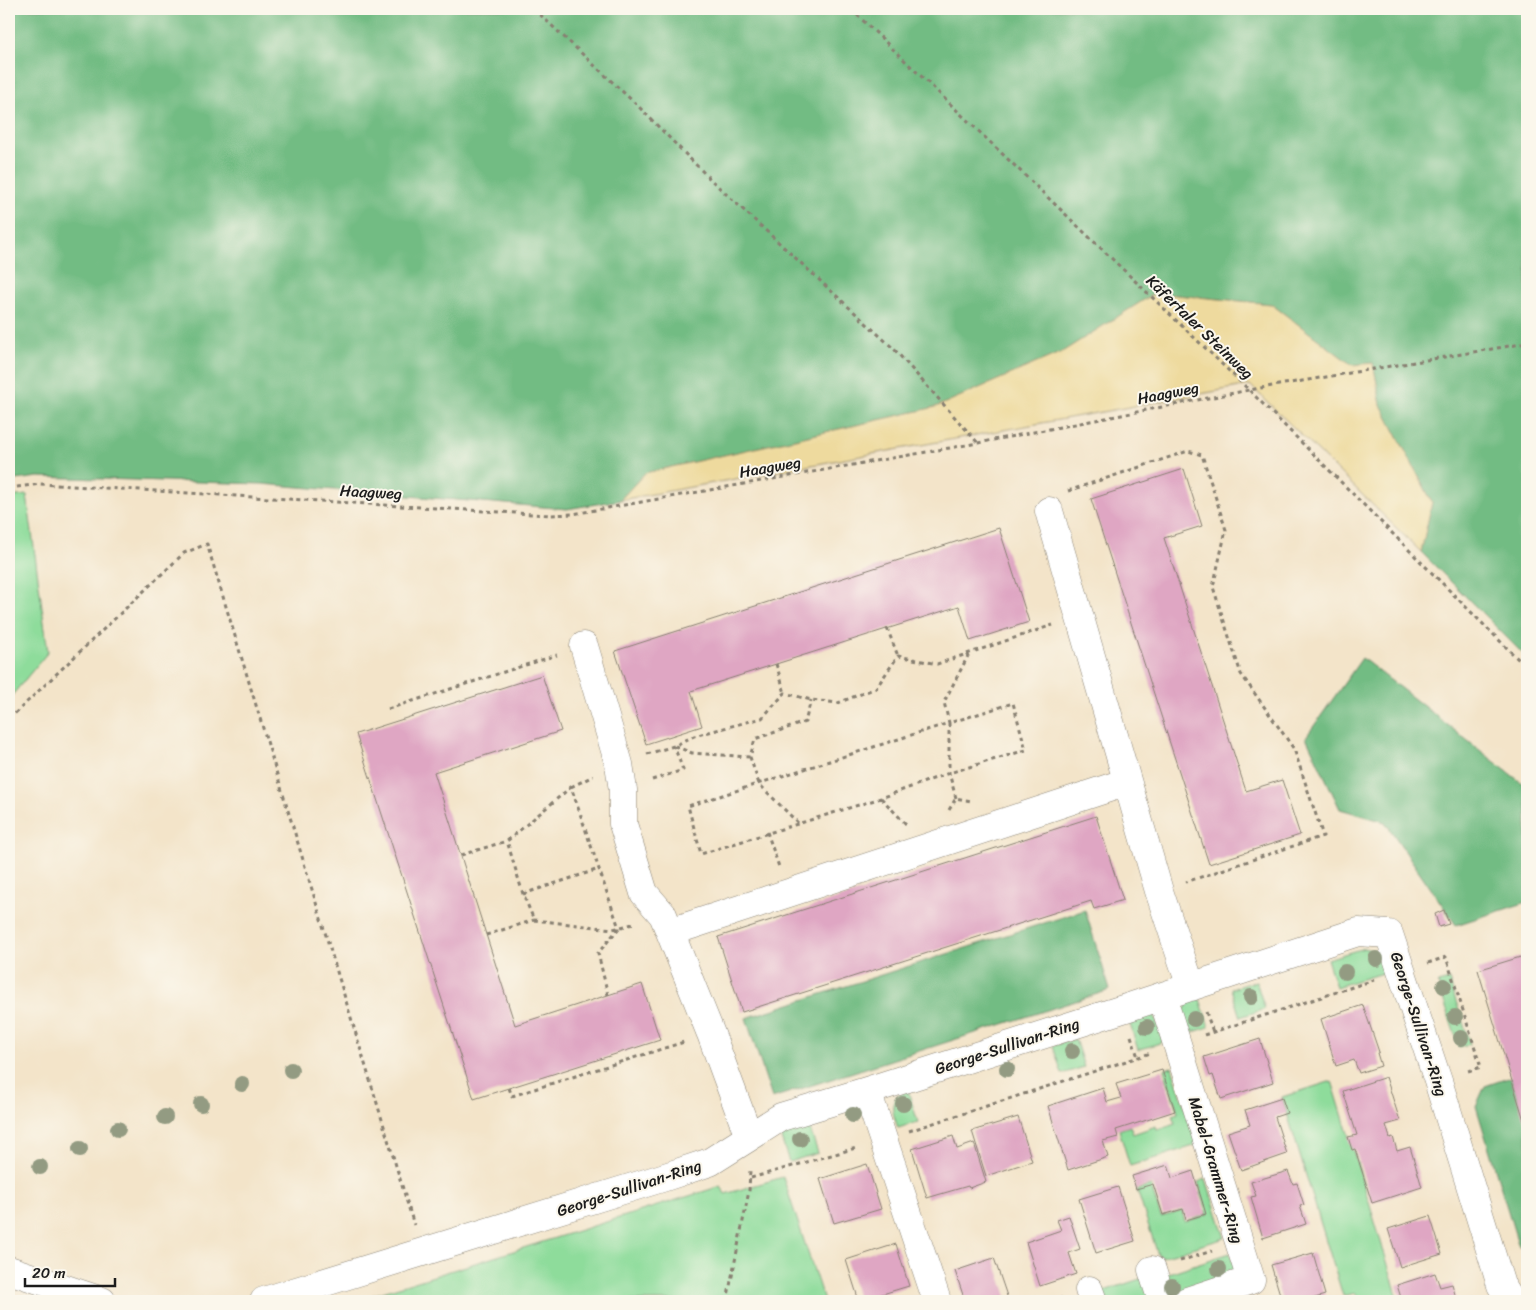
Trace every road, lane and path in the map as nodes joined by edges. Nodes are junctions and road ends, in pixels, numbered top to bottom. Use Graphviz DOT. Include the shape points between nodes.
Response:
graph roads {
  1 [pos="14,9"];
  2 [pos="534,9"];
  3 [pos="851,9"];
  4 [pos="9,15"];
  5 [pos="1527,343"];
  6 [pos="1249,390"];
  7 [pos="978,443"];
  8 [pos="9,488"];
  9 [pos="1050,511"];
  10 [pos="887,628"];
  11 [pos="1036,630"];
  12 [pos="584,646"];
  13 [pos="969,654"];
  14 [pos="898,656"];
  15 [pos="776,664"];
  16 [pos="1527,668"];
  17 [pos="785,693"];
  18 [pos="811,700"];
  19 [pos="388,709"];
  20 [pos="9,719"];
  21 [pos="949,723"];
  22 [pos="674,746"];
  23 [pos="645,755"];
  24 [pos="750,757"];
  25 [pos="949,774"];
  26 [pos="1127,782"];
  27 [pos="759,784"];
  28 [pos="622,790"];
  29 [pos="956,798"];
  30 [pos="798,823"];
  31 [pos="767,832"];
  32 [pos="507,840"];
  33 [pos="772,848"];
  34 [pos="460,855"];
  35 [pos="599,869"];
  36 [pos="1159,892"];
  37 [pos="523,894"];
  38 [pos="534,920"];
  39 [pos="666,923"];
  40 [pos="619,928"];
  41 [pos="486,935"];
  42 [pos="1402,971"];
  43 [pos="1191,987"];
  44 [pos="608,995"];
  45 [pos="1162,996"];
  46 [pos="711,1034"];
  47 [pos="1177,1044"];
  48 [pos="1438,1081"];
  49 [pos="509,1088"];
  50 [pos="867,1091"];
  51 [pos="749,1137"];
  52 [pos="883,1140"];
  53 [pos="751,1178"];
  54 [pos="416,1232"];
  55 [pos="9,1270"];
  56 [pos="1152,1270"];
  57 [pos="1254,1291"];
  58 [pos="102,1301"];
  59 [pos="264,1301"];
  60 [pos="727,1301"];
  61 [pos="938,1301"];
  62 [pos="1162,1301"];
  63 [pos="1187,1301"];
  64 [pos="1511,1301"];
  1 -- 4 [label="path"];
  2 -- 7 [label="path" via="711,180 893,348"];
  3 -- 6 [label="path, Käfertaler Steinweg"];
  5 -- 6 [label="path, Haagweg"];
  6 -- 7 [label="path, Haagweg"];
  6 -- 16 [label="path, Käfertaler Steinweg"];
  7 -- 8 [label="path, Haagweg" via="572,514 40,484"];
  9 -- 26 [label="street"];
  9 -- 36 [label="path" via="1047,498 1188,451 1202,456 1226,530 1213,587 1241,674 1294,749 1323,836"];
  10 -- 14 [label="path"];
  11 -- 13 [label="path"];
  12 -- 19 [label="path"];
  12 -- 28 [label="street" via="619,764"];
  13 -- 14 [label="path" via="937,664"];
  13 -- 21 [label="path" via="944,702"];
  14 -- 18 [label="path" via="876,688 838,703"];
  15 -- 17 [label="path"];
  17 -- 18 [label="path"];
  17 -- 22 [label="path" via="762,718 694,736"];
  18 -- 24 [label="path" via="805,722 755,739"];
  20 -- 54 [label="path" via="184,553 207,544"];
  21 -- 25 [label="path"];
  21 -- 25 [label="path" via="1013,703 1026,750"];
  21 -- 27 [label="path"];
  22 -- 23 [label="path"];
  22 -- 24 [label="path" via="692,753"];
  22 -- 28 [label="path" via="683,770"];
  24 -- 27 [label="path"];
  25 -- 29 [label="path"];
  25 -- 30 [label="path"];
  26 -- 36 [label="street"];
  26 -- 39 [label="street"];
  27 -- 30 [label="path"];
  27 -- 31 [label="path" via="688,806 702,854"];
  28 -- 39 [label="street" via="623,824 644,893"];
  30 -- 31 [label="path"];
  31 -- 33 [label="path"];
  32 -- 34 [label="path"];
  32 -- 35 [label="path" via="571,787"];
  32 -- 37 [label="path"];
  35 -- 37 [label="path"];
  35 -- 40 [label="path"];
  36 -- 43 [label="street"];
  37 -- 38 [label="path"];
  38 -- 40 [label="path"];
  38 -- 41 [label="path"];
  39 -- 40 [label="path"];
  39 -- 46 [label="street"];
  40 -- 44 [label="path" via="598,952"];
  42 -- 43 [label="street, George-Sullivan-Ring" via="1389,934 1358,932"];
  42 -- 47 [label="path"];
  42 -- 48 [label="street, George-Sullivan-Ring"];
  42 -- 48 [label="path" via="1446,957 1481,1067"];
  43 -- 45 [label="street, George-Sullivan-Ring"];
  45 -- 47 [label="street, Mabel-Grammer-Ring"];
  45 -- 50 [label="street, George-Sullivan-Ring"];
  46 -- 49 [label="path" via="512,1096"];
  46 -- 51 [label="street"];
  47 -- 52 [label="path"];
  47 -- 57 [label="street, Mabel-Grammer-Ring"];
  48 -- 64 [label="street, George-Sullivan-Ring" via="1502,1285"];
  50 -- 51 [label="street, George-Sullivan-Ring" via="781,1117"];
  50 -- 52 [label="street"];
  51 -- 53 [label="path"];
  51 -- 59 [label="street, George-Sullivan-Ring" via="710,1162"];
  52 -- 53 [label="path"];
  52 -- 61 [label="street"];
  53 -- 60 [label="path"];
  55 -- 58 [label="street"];
  56 -- 62 [label="street"];
  57 -- 63 [label="street, Mabel-Grammer-Ring"];
}
